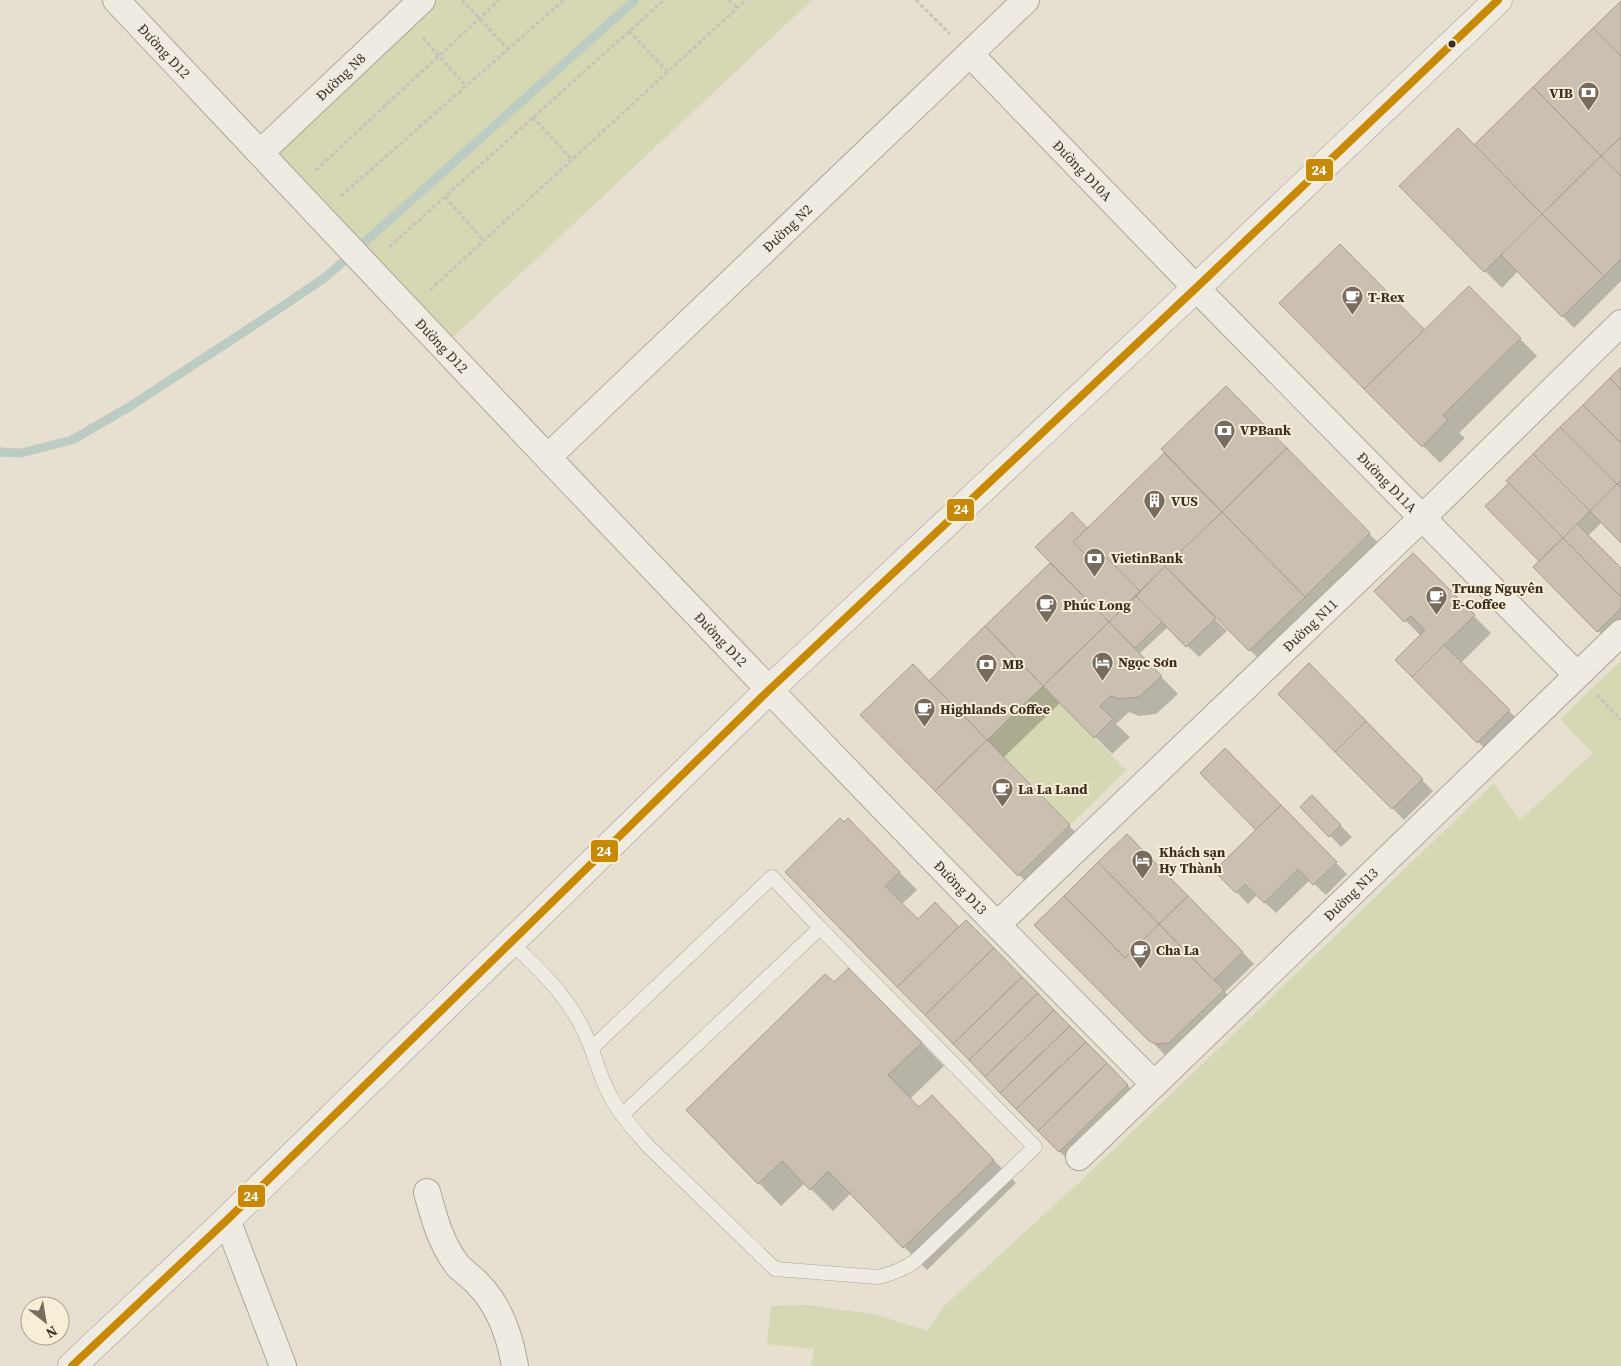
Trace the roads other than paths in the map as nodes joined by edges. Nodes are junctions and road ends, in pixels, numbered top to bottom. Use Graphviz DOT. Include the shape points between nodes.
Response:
graph roads {
  1 [pos="116,0"];
  2 [pos="422,0"];
  3 [pos="1026,0"];
  4 [pos="1498,0"];
  5 [pos="970,54"];
  6 [pos="260,154"];
  7 [pos="1196,288"];
  8 [pos="1621,323"];
  9 [pos="548,457"];
  10 [pos="1422,518"];
  11 [pos="1621,633"];
  12 [pos="1577,675"];
  13 [pos="769,690"];
  14 [pos="998,924"];
  15 [pos="820,928"];
  16 [pos="510,943"];
  17 [pos="592,1048"];
  18 [pos="1154,1084"];
  19 [pos="622,1115"];
  20 [pos="1079,1157"];
  21 [pos="427,1192"];
  22 [pos="227,1220"];
  23 [pos="72,1366"];
  24 [pos="283,1366"];
  25 [pos="515,1366"];
  1 -- 6 [label="street, Đường D12"];
  2 -- 6 [label="street, Đường N8"];
  3 -- 5 [label="street, Đường N2"];
  4 -- 7 [label="main road"];
  5 -- 7 [label="street, Đường D10A"];
  5 -- 9 [label="street, Đường N2"];
  6 -- 9 [label="street, Đường D12"];
  7 -- 10 [label="street, Đường D11A"];
  7 -- 13 [label="main road"];
  8 -- 10 [label="street, Đường N11"];
  9 -- 13 [label="street, Đường D12"];
  10 -- 12 [label="street, Đường D11A"];
  10 -- 14 [label="street, Đường N11"];
  11 -- 12 [label="street, Đường N13"];
  12 -- 18 [label="street, Đường N13"];
  13 -- 14 [label="street, Đường D13"];
  13 -- 16 [label="main road"];
  14 -- 18 [label="street, Đường D13"];
  15 -- 17 [label="lane" via="772,877"];
  15 -- 19 [label="lane"];
  15 -- 19 [label="lane" via="1035,1147 914,1262 893,1274 878,1277 775,1269 648,1146"];
  16 -- 17 [label="lane" via="552,983 582,1026"];
  16 -- 22 [label="main road"];
  17 -- 19 [label="lane" via="603,1082"];
  18 -- 20 [label="street, Đường N13"];
  21 -- 25 [label="street" via="439,1236 458,1266 498,1309"];
  22 -- 23 [label="main road"];
  22 -- 24 [label="street"];
}
